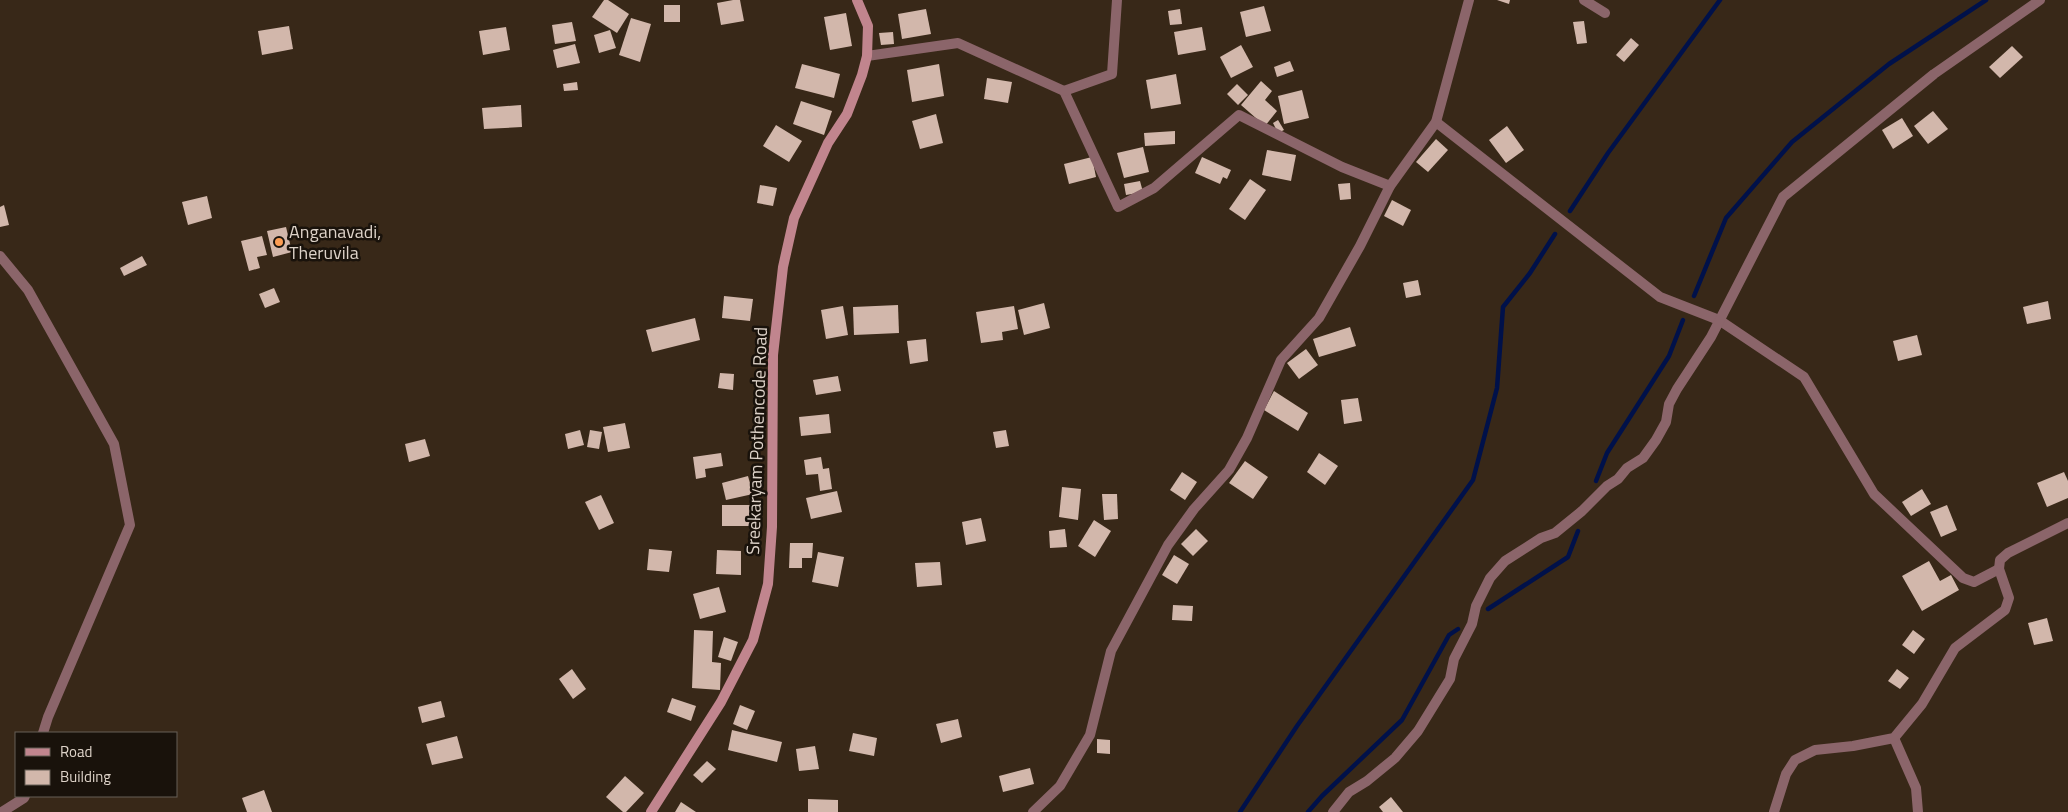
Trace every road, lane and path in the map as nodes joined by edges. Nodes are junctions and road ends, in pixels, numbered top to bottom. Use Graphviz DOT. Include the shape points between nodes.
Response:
graph roads {
  1 [pos="858,0"];
  2 [pos="1117,0"];
  3 [pos="1469,0"];
  4 [pos="1584,0"];
  5 [pos="2040,0"];
  6 [pos="1605,13"];
  7 [pos="867,56"];
  8 [pos="1064,91"];
  9 [pos="1436,122"];
  10 [pos="1390,186"];
  11 [pos="0,256"];
  12 [pos="1719,320"];
  13 [pos="2068,523"];
  14 [pos="1999,568"];
  15 [pos="43,732"];
  16 [pos="1894,738"];
  17 [pos="24,797"];
  18 [pos="2,812"];
  19 [pos="651,812"];
  20 [pos="1033,812"];
  21 [pos="1333,812"];
  22 [pos="1774,812"];
  23 [pos="1918,812"];
  1 -- 7 [label="main road, Sreekaryam Pothencode Road" via="868,26"];
  2 -- 8 [label="street" via="1112,74"];
  3 -- 9 [label="street"];
  4 -- 6 [label="street"];
  5 -- 12 [label="street" via="1934,74 1783,197"];
  7 -- 8 [label="street" via="958,43"];
  7 -- 19 [label="main road, Sreekaryam Pothencode Road" via="846,114 828,143 794,218 783,267 773,355 772,527 768,584 753,640 721,702"];
  8 -- 10 [label="street" via="1118,207 1154,188 1239,115 1342,167"];
  9 -- 10 [label="street"];
  9 -- 12 [label="street" via="1660,297"];
  10 -- 20 [label="street" via="1319,318 1281,360 1247,438 1229,470 1194,509 1168,545 1111,651 1090,735 1060,786"];
  11 -- 15 [label="street" via="28,290 114,444 130,525"];
  12 -- 14 [label="street" via="1804,377 1874,494 1963,578 1974,582"];
  12 -- 21 [label="street" via="1677,389 1669,404 1666,422 1643,458 1627,468 1555,533 1505,561 1490,578 1454,659 1450,679 1418,731 1395,758 1348,792"];
  13 -- 14 [label="street" via="2008,553 2000,560"];
  14 -- 16 [label="street" via="2009,598 2004,610 1955,648 1922,704"];
  16 -- 22 [label="street" via="1815,750 1795,760 1786,774"];
  16 -- 23 [label="street" via="1916,788"];
  17 -- 18 [label="street"];
}
